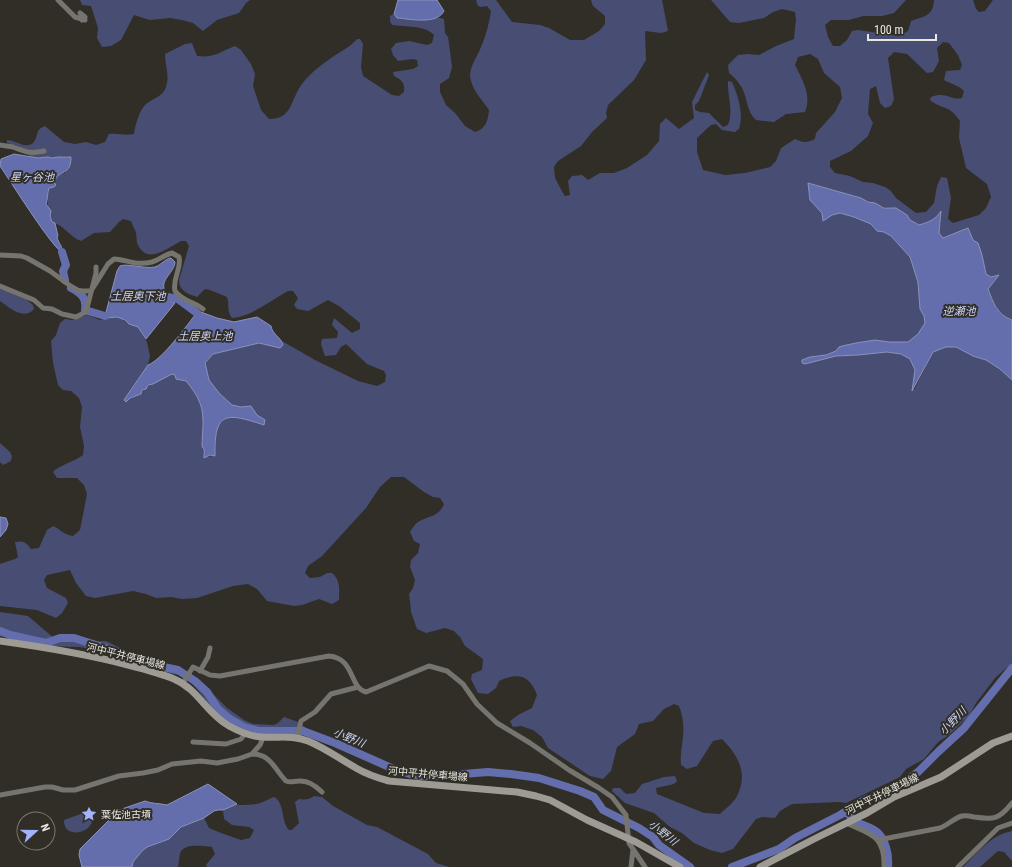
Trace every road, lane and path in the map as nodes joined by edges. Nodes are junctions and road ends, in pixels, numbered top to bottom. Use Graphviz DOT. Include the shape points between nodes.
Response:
graph roads {
  1 [pos="58,0"];
  2 [pos="80,13"];
  3 [pos="0,145"];
  4 [pos="44,151"];
  5 [pos="0,255"];
  6 [pos="96,267"];
  7 [pos="0,286"];
  8 [pos="91,291"];
  9 [pos="203,309"];
  10 [pos="0,641"];
  11 [pos="210,648"];
  12 [pos="200,671"];
  13 [pos="184,682"];
  14 [pos="358,687"];
  15 [pos="245,734"];
  16 [pos="298,736"];
  17 [pos="1012,736"];
  18 [pos="263,738"];
  19 [pos="193,742"];
  20 [pos="252,754"];
  21 [pos="322,792"];
  22 [pos="0,795"];
  23 [pos="1012,803"];
  24 [pos="850,821"];
  25 [pos="1012,822"];
  26 [pos="628,837"];
  27 [pos="881,839"];
  28 [pos="633,849"];
  29 [pos="632,867"];
  30 [pos="645,867"];
  31 [pos="680,867"];
  32 [pos="760,867"];
  33 [pos="884,867"];
  34 [pos="958,867"];
  1 -- 2 [label="street" via="75,17 83,20 85,17"];
  3 -- 4 [label="street" via="29,153"];
  5 -- 8 [label="street" via="27,258 50,270 76,290"];
  6 -- 8 [label="street"];
  7 -- 8 [label="street" via="34,300 43,308 76,317 87,310"];
  8 -- 9 [label="street" via="111,261 142,264 154,262 172,253 179,257 180,261 174,279 175,291 182,298"];
  10 -- 13 [label="main road, 河中平井停車場線" via="114,662"];
  11 -- 12 [label="street"];
  12 -- 13 [label="street" via="193,667"];
  12 -- 14 [label="street" via="220,676 333,656 344,662"];
  13 -- 15 [label="main road, 河中平井停車場線" via="214,715"];
  14 -- 16 [label="street" via="331,694 315,712 301,721"];
  14 -- 26 [label="street" via="366,692 429,666 447,671 463,684 477,704 498,723 612,797 627,818"];
  15 -- 18 [label="main road, 河中平井停車場線"];
  15 -- 19 [label="street" via="244,738 226,744"];
  16 -- 18 [label="main road, 河中平井停車場線"];
  16 -- 26 [label="main road, 河中平井停車場線" via="377,778 536,796 550,800 587,820"];
  17 -- 24 [label="main road, 河中平井停車場線" via="994,743 946,774"];
  18 -- 20 [label="street"];
  20 -- 21 [label="street" via="269,760 286,781 309,782"];
  20 -- 22 [label="street" via="217,763 201,761 172,764 158,770 119,776 75,790 46,786"];
  23 -- 27 [label="street" via="998,817 963,815 940,828"];
  24 -- 27 [label="street"];
  24 -- 32 [label="main road, 河中平井停車場線"];
  25 -- 34 [label="street" via="998,828"];
  26 -- 28 [label="street"];
  26 -- 31 [label="main road, 河中平井停車場線"];
  27 -- 33 [label="street"];
  28 -- 29 [label="street"];
  28 -- 30 [label="street"];
}
